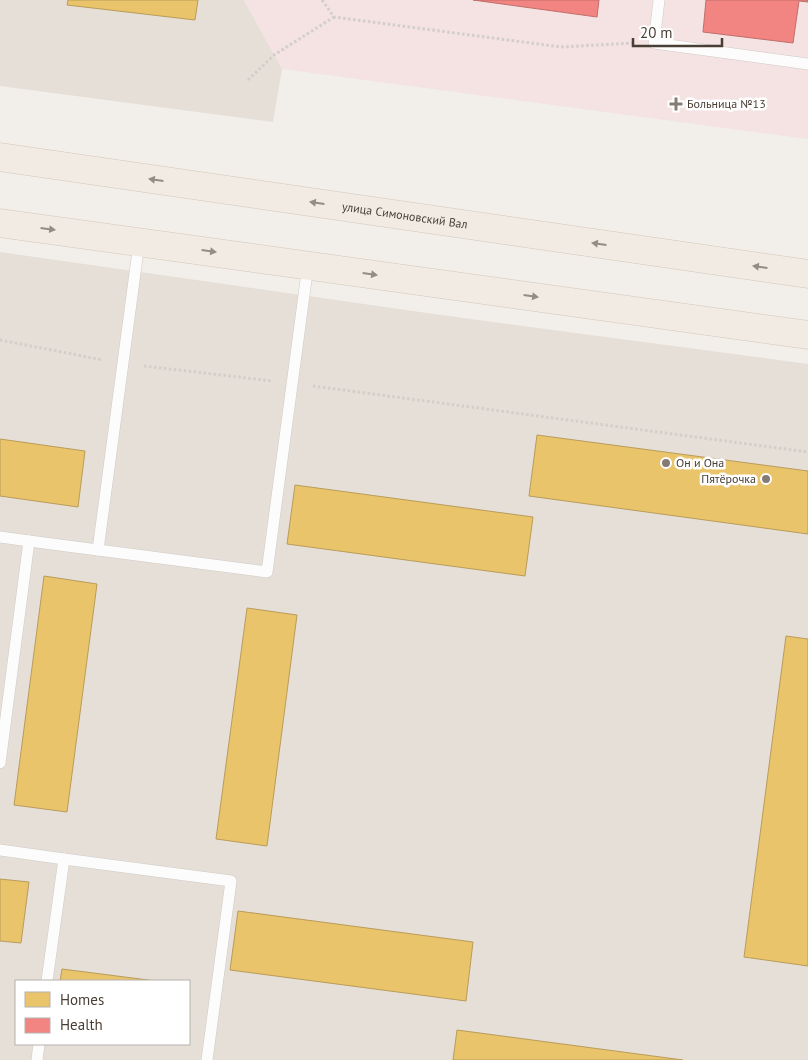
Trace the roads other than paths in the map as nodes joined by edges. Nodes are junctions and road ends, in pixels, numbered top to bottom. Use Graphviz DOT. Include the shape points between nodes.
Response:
graph roads {
  1 [pos="660,0"];
  2 [pos="808,64"];
  3 [pos="0,157"];
  4 [pos="0,223"];
  5 [pos="140,241"];
  6 [pos="308,265"];
  7 [pos="808,274"];
  8 [pos="808,335"];
  9 [pos="0,537"];
  10 [pos="29,541"];
  11 [pos="98,550"];
  12 [pos="0,763"];
  13 [pos="0,850"];
  14 [pos="64,859"];
  15 [pos="47,980"];
  16 [pos="39,1045"];
  17 [pos="37,1060"];
  18 [pos="207,1060"];
  1 -- 2 [label="lane" via="654,43"];
  7 -- 3 [label="main road, улица Симоновский Вал, one-way"];
  4 -- 5 [label="main road, one-way"];
  5 -- 6 [label="main road, one-way"];
  5 -- 11 [label="lane"];
  6 -- 8 [label="main road, one-way"];
  6 -- 11 [label="lane" via="267,572"];
  9 -- 10 [label="lane"];
  10 -- 11 [label="lane"];
  10 -- 12 [label="lane"];
  13 -- 14 [label="lane"];
  14 -- 15 [label="lane"];
  14 -- 18 [label="lane" via="231,881"];
  16 -- 17 [label="lane"];
}
